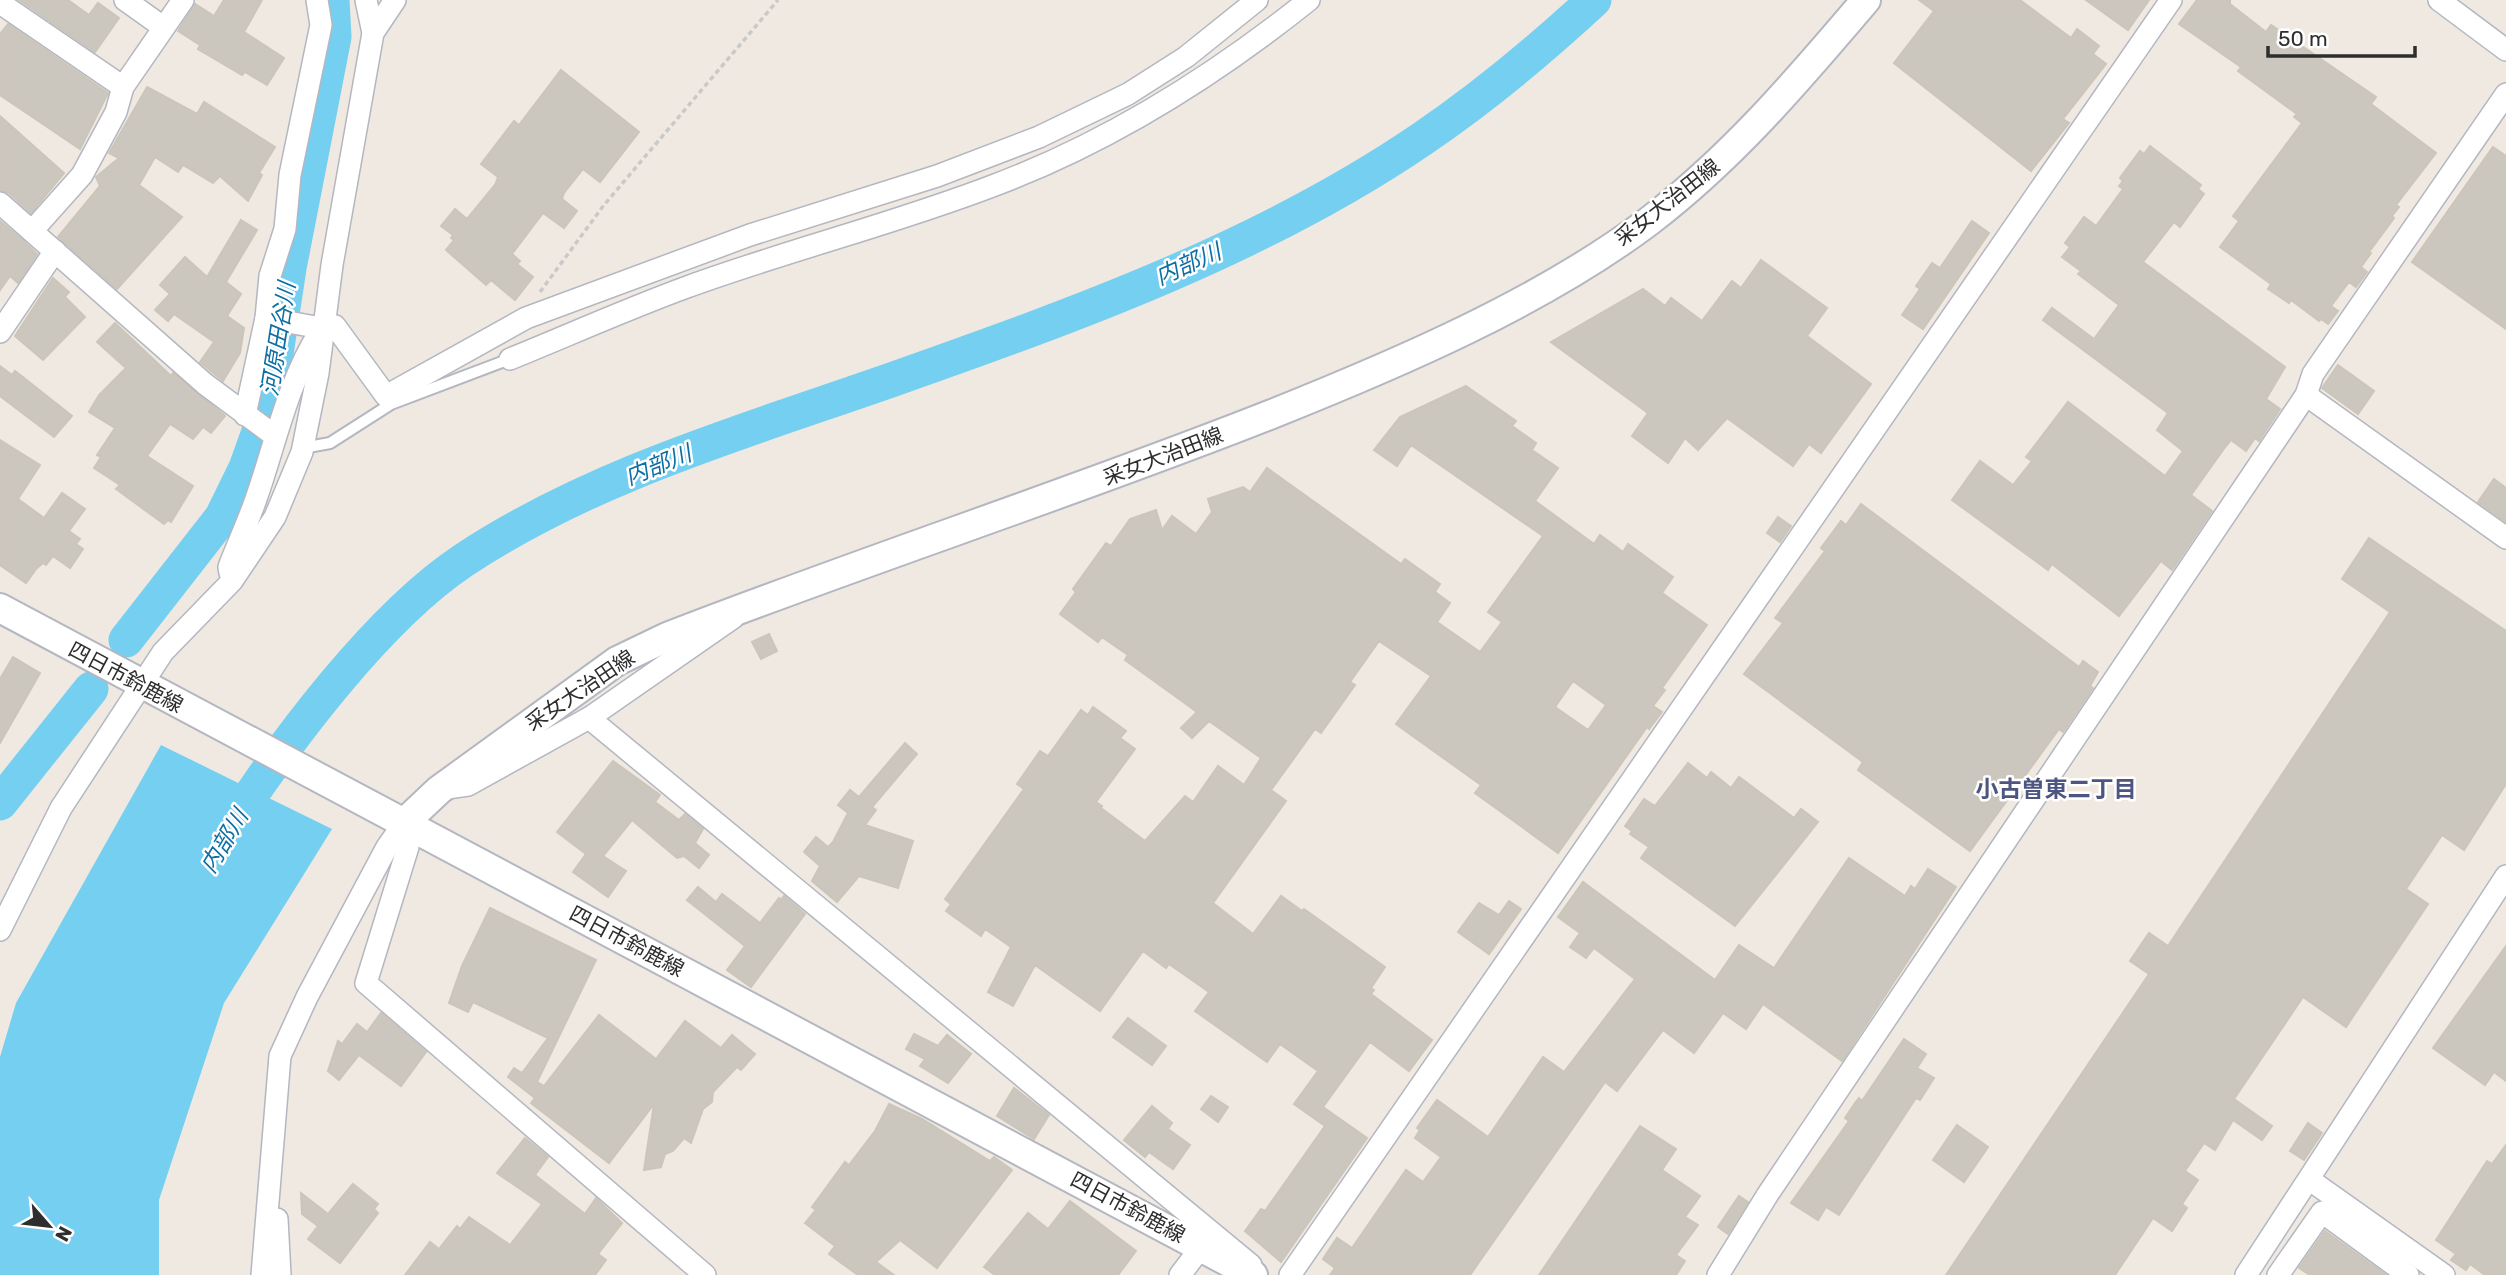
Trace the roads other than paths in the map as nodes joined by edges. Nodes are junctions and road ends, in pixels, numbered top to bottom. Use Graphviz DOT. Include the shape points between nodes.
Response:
graph roads {
  1 [pos="125,0"];
  2 [pos="183,0"];
  3 [pos="317,0"];
  4 [pos="366,0"];
  5 [pos="395,0"];
  6 [pos="1257,0"];
  7 [pos="1309,0"];
  8 [pos="1866,0"];
  9 [pos="2171,0"];
  10 [pos="2440,0"];
  11 [pos="0,3"];
  12 [pos="163,27"];
  13 [pos="373,33"];
  14 [pos="2506,50"];
  15 [pos="123,87"];
  16 [pos="2506,94"];
  17 [pos="0,203"];
  18 [pos="32,231"];
  19 [pos="55,251"];
  20 [pos="269,319"];
  21 [pos="321,328"];
  22 [pos="0,332"];
  23 [pos="510,359"];
  24 [pos="2306,395"];
  25 [pos="389,400"];
  26 [pos="247,417"];
  27 [pos="272,434"];
  28 [pos="303,447"];
  29 [pos="2506,538"];
  30 [pos="232,581"];
  31 [pos="748,605"];
  32 [pos="0,608"];
  33 [pos="148,689"];
  34 [pos="589,718"];
  35 [pos="439,790"];
  36 [pos="404,823"];
  37 [pos="2506,876"];
  38 [pos="2499,903"];
  39 [pos="0,930"];
  40 [pos="2310,1180"];
  41 [pos="269,1197"];
  42 [pos="1202,1246"];
  43 [pos="2285,1272"];
  44 [pos="262,1275"];
  45 [pos="279,1275"];
  46 [pos="705,1275"];
  47 [pos="1180,1275"];
  48 [pos="1254,1275"];
  49 [pos="1263,1275"];
  50 [pos="1290,1275"];
  51 [pos="1718,1275"];
  52 [pos="2246,1275"];
  53 [pos="2408,1275"];
  54 [pos="2444,1275"];
  1 -- 12 [label="street"];
  2 -- 12 [label="street"];
  3 -- 20 [label="street" via="321,25 290,174 285,229 270,276"];
  4 -- 13 [label="street"];
  5 -- 13 [label="street"];
  6 -- 25 [label="street" via="1186,57 1128,94 1039,138 937,176 750,234 526,318"];
  7 -- 23 [label="street" via="1224,65 1152,110 1052,161 996,185 687,287"];
  8 -- 31 [label="main road, 采女大治田線" via="1729,155 1647,222 1546,286 1471,326 1313,397 1116,475"];
  9 -- 50 [label="street"];
  10 -- 14 [label="street"];
  11 -- 15 [label="street"];
  12 -- 15 [label="street"];
  13 -- 21 [label="street"];
  15 -- 18 [label="street" via="116,112 82,175"];
  16 -- 24 [label="street" via="2313,374"];
  17 -- 18 [label="street"];
  18 -- 19 [label="street"];
  19 -- 22 [label="street"];
  19 -- 26 [label="street"];
  20 -- 21 [label="street"];
  20 -- 26 [label="street"];
  21 -- 25 [label="street" via="335,326"];
  21 -- 27 [label="street" via="306,352"];
  21 -- 28 [label="street" via="318,373"];
  23 -- 25 [label="lane"];
  24 -- 29 [label="street"];
  24 -- 51 [label="street"];
  25 -- 28 [label="lane" via="330,443"];
  26 -- 27 [label="street"];
  27 -- 30 [label="street" via="257,495 229,567"];
  28 -- 30 [label="street" via="275,517"];
  30 -- 33 [label="street" via="163,652"];
  31 -- 34 [label="street" via="712,635"];
  31 -- 35 [label="main road, 采女大治田線" via="617,661"];
  32 -- 33 [label="main road, 四日市鈴鹿線"];
  33 -- 36 [label="main road, 四日市鈴鹿線"];
  33 -- 39 [label="street" via="61,808"];
  34 -- 35 [label="street" via="468,785"];
  34 -- 49 [label="street"];
  35 -- 36 [label="main road, 采女大治田線"];
  36 -- 41 [label="street" via="307,997 280,1056"];
  36 -- 42 [label="main road, 四日市鈴鹿線"];
  36 -- 46 [label="street" via="408,847 366,983"];
  37 -- 38 [label="street"];
  38 -- 40 [label="street"];
  40 -- 52 [label="street"];
  40 -- 54 [label="street"];
  41 -- 44 [label="street"];
  41 -- 45 [label="street" via="278,1220"];
  42 -- 47 [label="street"];
  42 -- 48 [label="main road, 四日市鈴鹿線"];
  43 -- 53 [label="street" via="2322,1212"];
}
